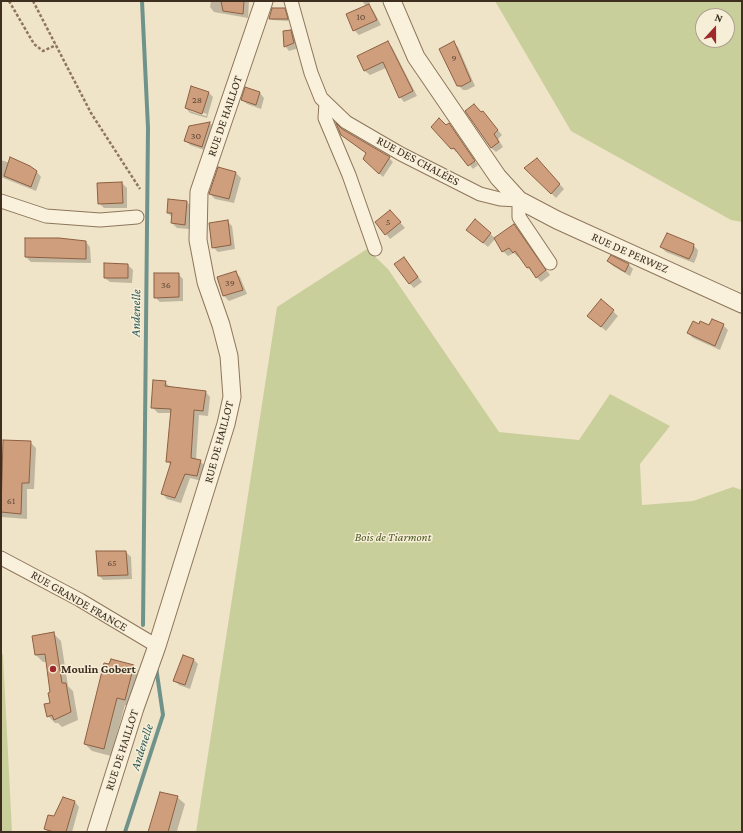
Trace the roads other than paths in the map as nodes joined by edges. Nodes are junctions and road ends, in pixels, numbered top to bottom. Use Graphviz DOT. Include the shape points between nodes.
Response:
graph roads {
  1 [pos="264,1"];
  2 [pos="291,1"];
  3 [pos="392,1"];
  4 [pos="326,103"];
  5 [pos="519,200"];
  6 [pos="1,201"];
  7 [pos="137,217"];
  8 [pos="375,249"];
  9 [pos="550,263"];
  10 [pos="742,304"];
  11 [pos="1,558"];
  12 [pos="157,646"];
  13 [pos="96,832"];
  1 -- 12 [label="street, RUE DE HAILLOT" via="199,192 198,240 206,282 229,356 232,397 226,424"];
  2 -- 4 [label="street, RUE DES CHALÉES" via="311,73 321,98"];
  3 -- 5 [label="street, RUE DE PERWEZ" via="416,57 498,177"];
  4 -- 5 [label="street, RUE DES CHALÉES" via="346,122 401,154 480,194"];
  4 -- 8 [label="street, RUE DES CHALÉES" via="325,118 349,175"];
  5 -- 9 [label="street" via="519,217"];
  5 -- 10 [label="street, RUE DE PERWEZ" via="557,220"];
  6 -- 7 [label="street" via="46,216 100,220"];
  11 -- 12 [label="street, RUE GRANDE FRANCE" via="80,600"];
  12 -- 13 [label="street, RUE DE HAILLOT"];
}
